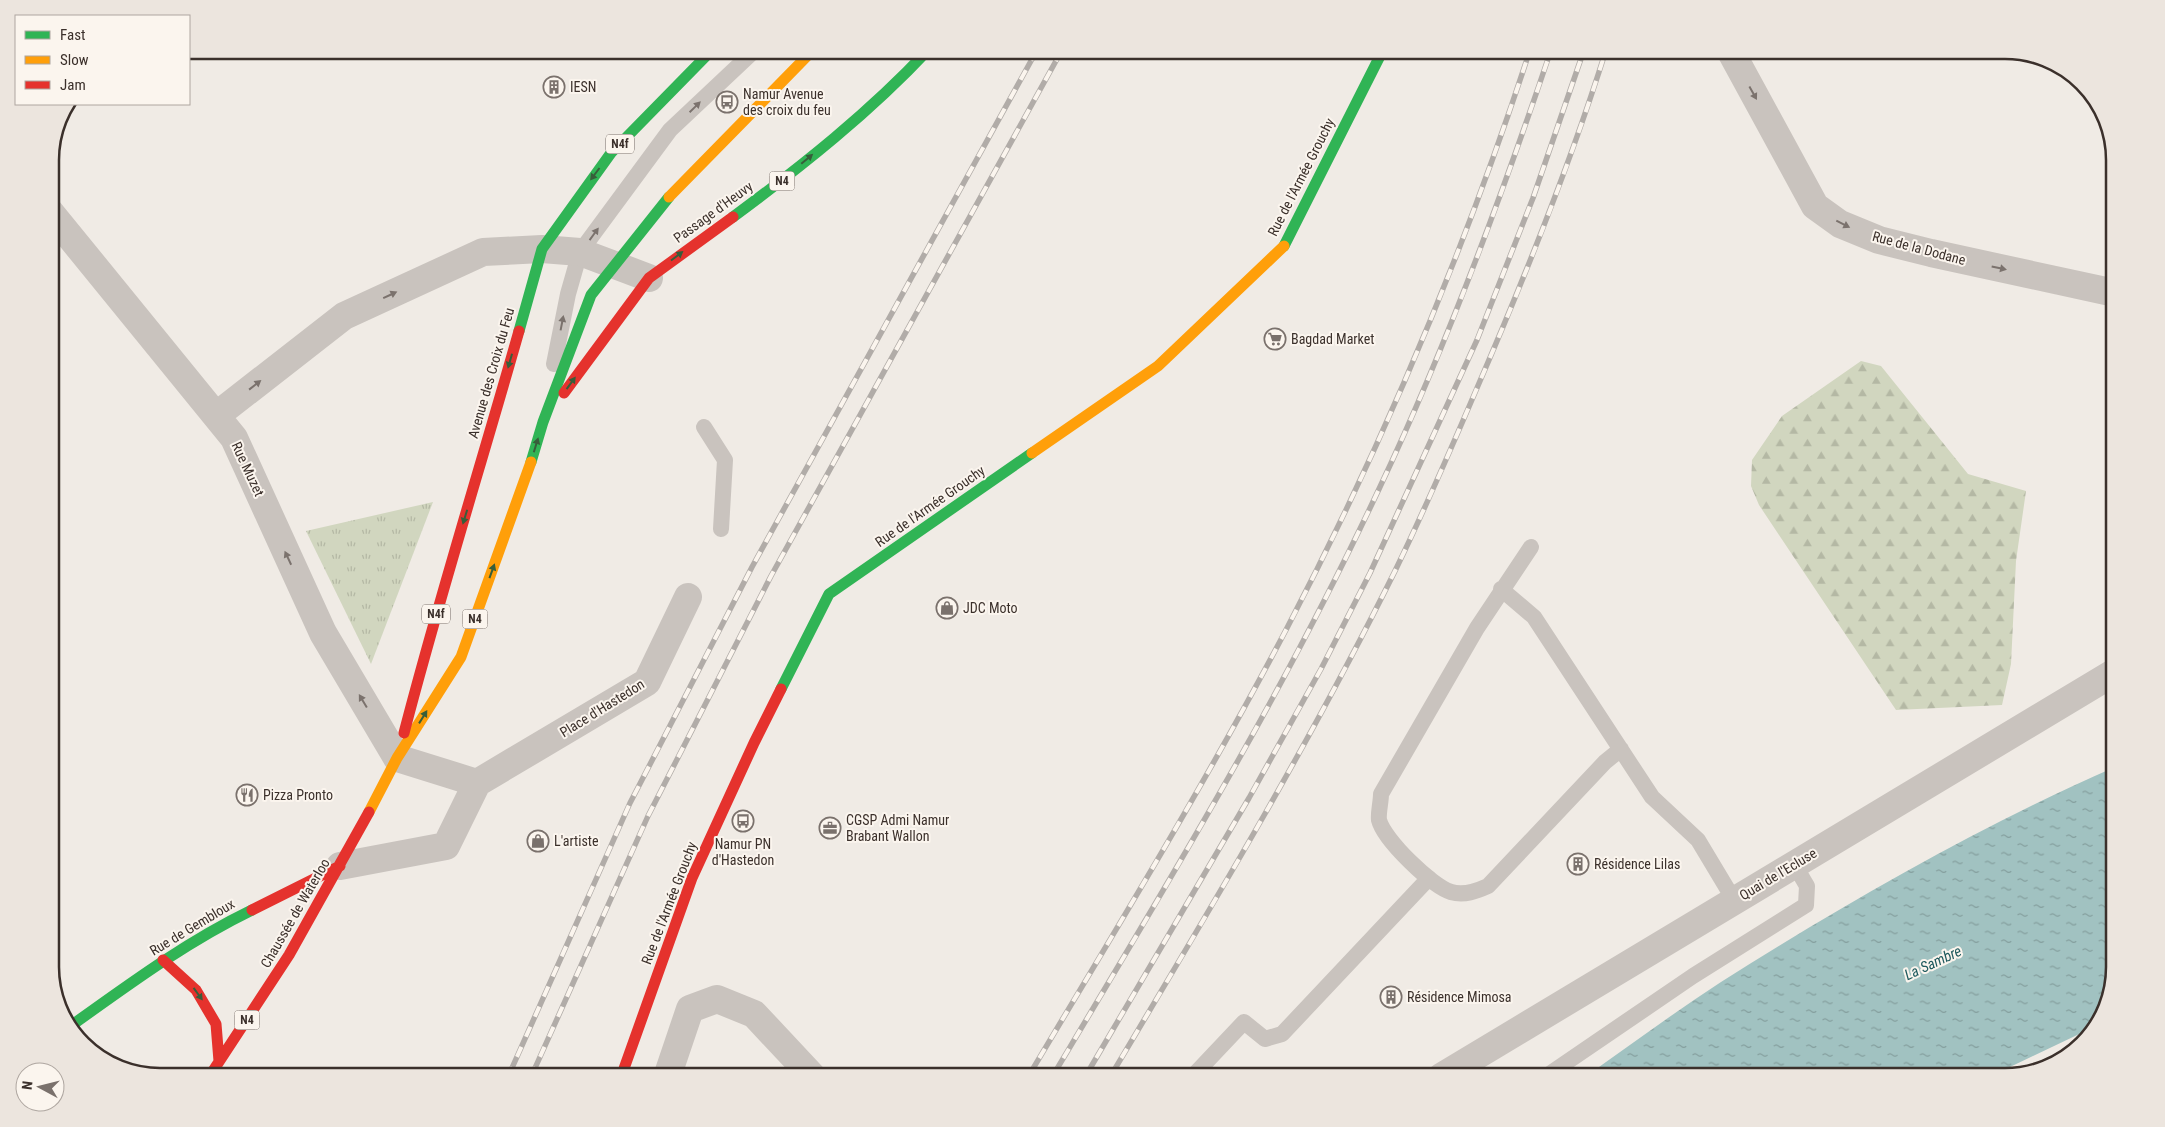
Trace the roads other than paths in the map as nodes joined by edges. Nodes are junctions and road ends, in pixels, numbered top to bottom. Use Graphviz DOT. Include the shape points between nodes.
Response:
graph roads {
  1 [pos="703,59"];
  2 [pos="745,59"];
  3 [pos="804,59"];
  4 [pos="920,59"];
  5 [pos="1378,59"];
  6 [pos="1735,59"];
  7 [pos="59,223"];
  8 [pos="542,249"];
  9 [pos="580,252"];
  10 [pos="616,266"];
  11 [pos="649,278"];
  12 [pos="2106,291"];
  13 [pos="217,415"];
  14 [pos="543,422"];
  15 [pos="704,427"];
  16 [pos="721,529"];
  17 [pos="1531,547"];
  18 [pos="1501,589"];
  19 [pos="688,596"];
  20 [pos="2106,677"];
  21 [pos="1621,749"];
  22 [pos="397,758"];
  23 [pos="477,783"];
  24 [pos="1794,864"];
  25 [pos="340,866"];
  26 [pos="1429,878"];
  27 [pos="1734,900"];
  28 [pos="164,960"];
  29 [pos="76,1023"];
  30 [pos="219,1061"];
  31 [pos="215,1068"];
  32 [pos="624,1068"];
  33 [pos="670,1068"];
  34 [pos="805,1068"];
  35 [pos="1201,1068"];
  36 [pos="1456,1068"];
  37 [pos="1558,1068"];
  1 -- 8 [label="main road, Avenue des Croix du Feu / N4f, one-way" via="611,153"];
  9 -- 2 [label="lane, one-way" via="670,130"];
  3 -- 10 [label="main road" via="678,186"];
  11 -- 4 [label="main road, Passage d'Heuvy / N4, one-way" via="782,181 895,85"];
  5 -- 32 [label="main road, Rue de l'Armée Grouchy" via="1284,246 1158,366 829,594 754,743 692,878"];
  6 -- 12 [label="street, Rue de la Dodane, one-way" via="1814,206 1840,224 1878,240"];
  7 -- 13 [label="street, Rue Muzet"];
  8 -- 9 [label="street"];
  13 -- 8 [label="street, one-way" via="344,316 483,252"];
  8 -- 22 [label="main road, Avenue des Croix du Feu / N4f, one-way" via="431,629"];
  9 -- 10 [label="street"];
  14 -- 9 [label="lane, one-way" via="568,294"];
  10 -- 11 [label="street"];
  10 -- 14 [label="main road" via="591,295"];
  14 -- 11 [label="main road, Passage d'Heuvy / N4, one-way"];
  22 -- 13 [label="street, Rue Muzet, one-way" via="323,633 234,438"];
  22 -- 14 [label="main road, N4, one-way" via="461,657"];
  15 -- 16 [label="lane" via="725,460"];
  17 -- 18 [label="lane"];
  18 -- 21 [label="lane" via="1534,617"];
  18 -- 26 [label="lane" via="1381,794 1379,820 1390,842"];
  19 -- 23 [label="street, Place d'Hastedon" via="646,682"];
  20 -- 24 [label="street, Quai de l'Ecluse"];
  21 -- 26 [label="lane" via="1488,886 1471,893 1452,893"];
  21 -- 27 [label="lane" via="1652,797 1698,840"];
  22 -- 23 [label="street"];
  22 -- 25 [label="main road, Chaussée de Waterloo / N4"];
  23 -- 25 [label="street" via="446,846"];
  24 -- 27 [label="street, Quai de l'Ecluse"];
  24 -- 37 [label="lane" via="1807,886 1806,905 1693,976"];
  25 -- 28 [label="main road, Rue de Gembloux" via="221,925"];
  25 -- 30 [label="main road, Chaussée de Waterloo / N4" via="270,984"];
  26 -- 35 [label="lane" via="1282,1034 1265,1038 1244,1022"];
  27 -- 36 [label="street, Quai de l'Ecluse"];
  28 -- 29 [label="main road, Rue de Gembloux"];
  28 -- 30 [label="main road, one-way" via="196,990 216,1024"];
  30 -- 31 [label="main road, Chaussée de Waterloo / N4"];
  33 -- 34 [label="street" via="690,1009 717,999 754,1014"];
}
